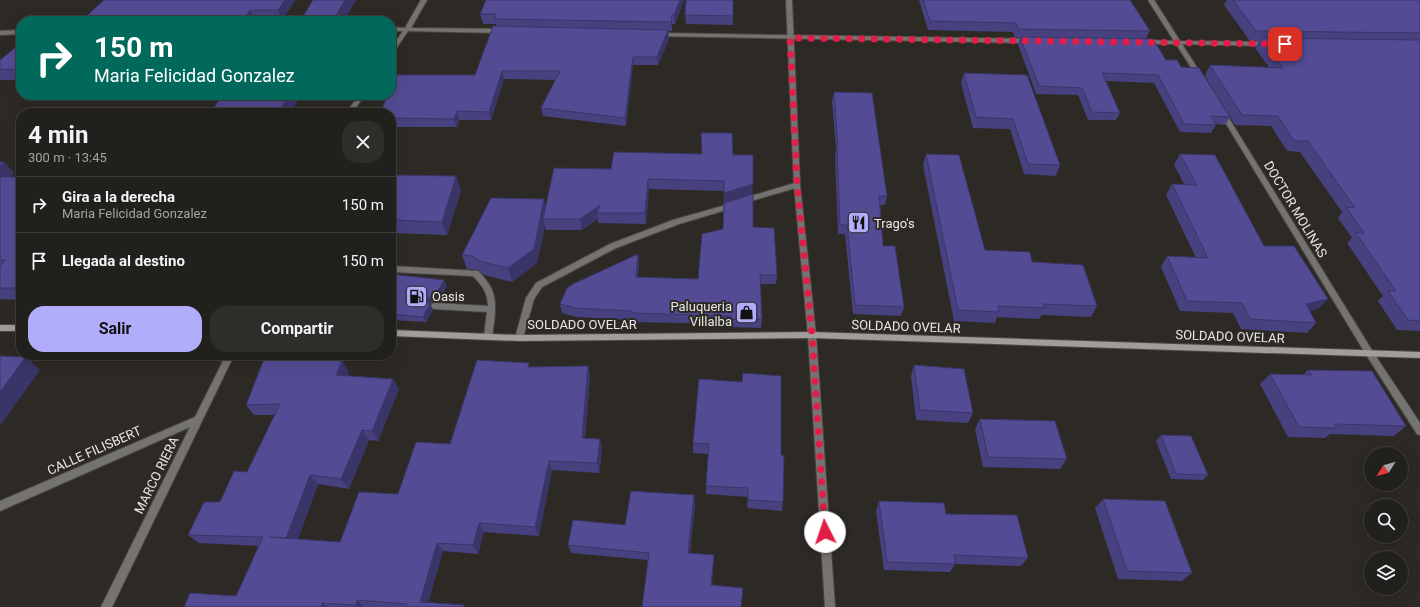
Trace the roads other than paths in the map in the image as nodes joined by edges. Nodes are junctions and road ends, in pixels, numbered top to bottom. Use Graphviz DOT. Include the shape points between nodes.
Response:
graph roads {
  1 [pos="424,0"];
  2 [pos="789,0"];
  3 [pos="1151,0"];
  4 [pos="396,29"];
  5 [pos="407,29"];
  6 [pos="511,31"];
  7 [pos="0,32"];
  8 [pos="16,32"];
  9 [pos="654,35"];
  10 [pos="790,38"];
  11 [pos="1036,41"];
  12 [pos="1140,42"];
  13 [pos="1180,43"];
  14 [pos="1273,44"];
  15 [pos="396,45"];
  16 [pos="1204,83"];
  17 [pos="1217,104"];
  18 [pos="797,184"];
  19 [pos="396,269"];
  20 [pos="435,306"];
  21 [pos="491,309"];
  22 [pos="0,328"];
  23 [pos="16,328"];
  24 [pos="396,333"];
  25 [pos="812,335"];
  26 [pos="488,336"];
  27 [pos="519,338"];
  28 [pos="1370,354"];
  29 [pos="1420,355"];
  30 [pos="228,360"];
  31 [pos="199,419"];
  32 [pos="1420,431"];
  33 [pos="0,506"];
  34 [pos="106,607"];
  35 [pos="830,607"];
  1 -- 5 [label="street"];
  2 -- 10 [label="street"];
  3 -- 13 [label="street"];
  4 -- 5 [label="street"];
  5 -- 6 [label="street"];
  5 -- 15 [label="street"];
  7 -- 8 [label="street"];
  9 -- 10 [label="street"];
  10 -- 11 [label="street"];
  10 -- 18 [label="street"];
  12 -- 13 [label="street"];
  13 -- 14 [label="street"];
  13 -- 16 [label="street"];
  17 -- 28 [label="street, DOCTOR MOLINAS"];
  18 -- 25 [label="street"];
  18 -- 27 [label="street" via="676,222 620,243 555,276 539,285 530,298"];
  19 -- 21 [label="street" via="475,274 486,282 493,297"];
  20 -- 21 [label="street"];
  21 -- 26 [label="street"];
  22 -- 23 [label="main road"];
  24 -- 26 [label="main road, SOLDADO OVELAR"];
  25 -- 27 [label="main road, SOLDADO OVELAR"];
  25 -- 28 [label="main road, SOLDADO OVELAR"];
  25 -- 35 [label="street"];
  26 -- 27 [label="main road, SOLDADO OVELAR"];
  28 -- 29 [label="main road, SOLDADO OVELAR"];
  28 -- 32 [label="street, DOCTOR MOLINAS"];
  30 -- 31 [label="street, MARCO RIERA"];
  31 -- 33 [label="street, CALLE FILISBERT"];
  31 -- 34 [label="street, MARCO RIERA"];
}
